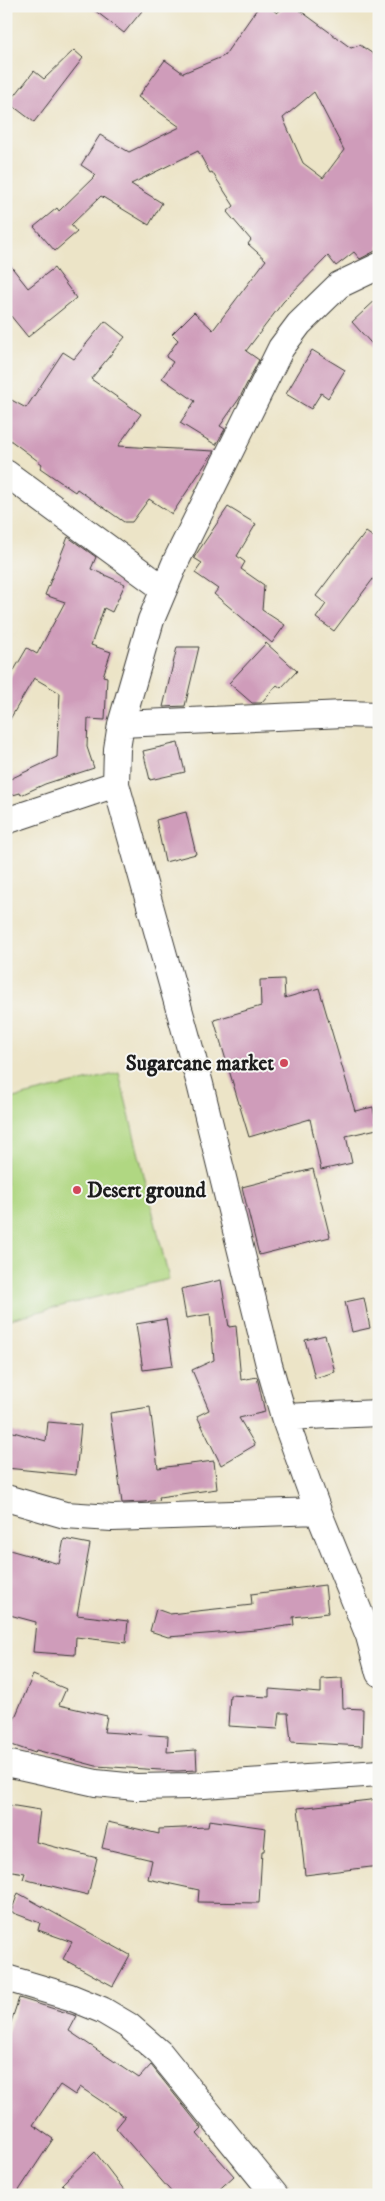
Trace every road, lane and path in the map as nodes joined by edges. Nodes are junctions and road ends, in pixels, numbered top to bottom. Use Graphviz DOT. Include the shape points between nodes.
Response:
graph roads {
  1 [pos="379,266"];
  2 [pos="6,473"];
  3 [pos="164,589"];
  4 [pos="379,715"];
  5 [pos="122,724"];
  6 [pos="116,784"];
  7 [pos="6,821"];
  8 [pos="379,1413"];
  9 [pos="284,1417"];
  10 [pos="6,1498"];
  11 [pos="318,1512"];
  12 [pos="379,1673"];
  13 [pos="6,1763"];
  14 [pos="379,1773"];
  15 [pos="6,1978"];
  16 [pos="275,2195"];
  1 -- 3 [label="street" via="339,285 299,324 281,348"];
  2 -- 3 [label="street"];
  3 -- 5 [label="street" via="151,620"];
  4 -- 5 [label="street"];
  5 -- 6 [label="street"];
  6 -- 7 [label="street"];
  6 -- 9 [label="street" via="200,1084"];
  8 -- 9 [label="street"];
  9 -- 11 [label="street"];
  10 -- 11 [label="street" via="64,1515 112,1518"];
  11 -- 12 [label="street" via="369,1636"];
  13 -- 14 [label="street" via="96,1783 136,1787"];
  15 -- 16 [label="street" via="102,2010 129,2026 160,2053"];
}
